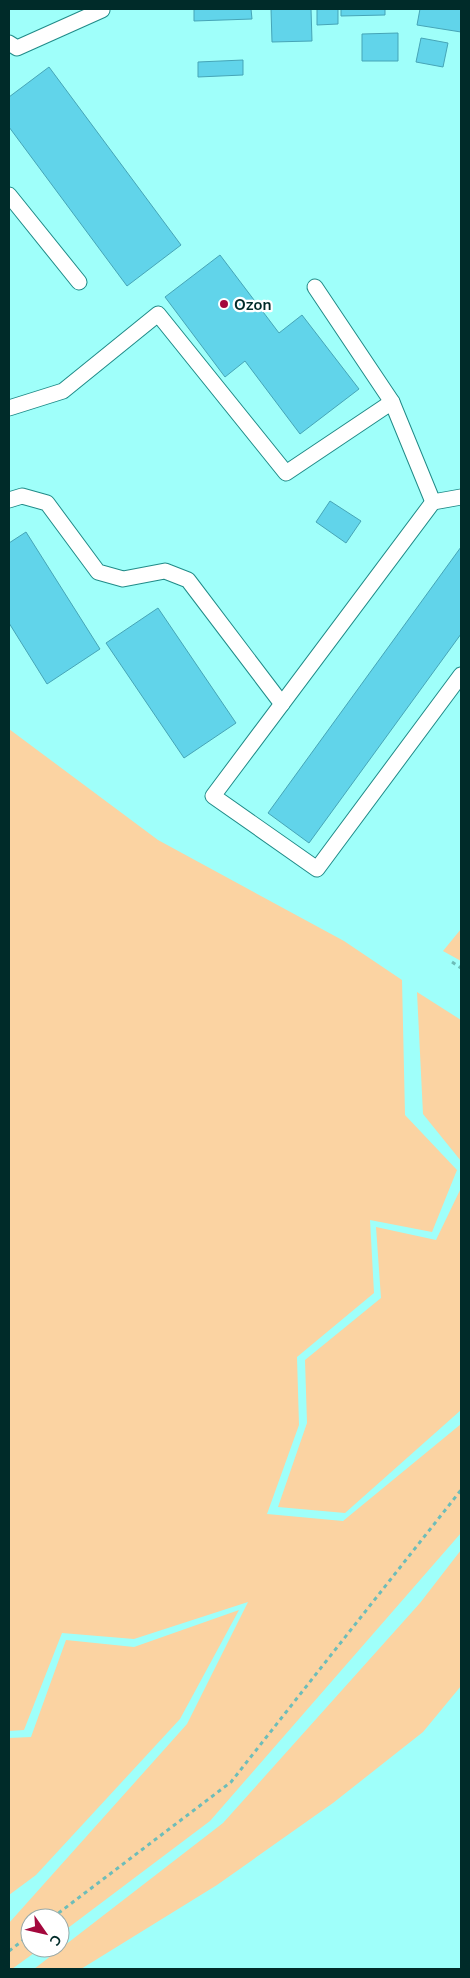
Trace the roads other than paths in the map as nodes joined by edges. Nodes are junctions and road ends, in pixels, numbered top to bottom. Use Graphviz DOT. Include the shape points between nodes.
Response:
graph roads {
  1 [pos="102,10"];
  2 [pos="9,43"];
  3 [pos="9,195"];
  4 [pos="79,282"];
  5 [pos="315,287"];
  6 [pos="392,402"];
  7 [pos="9,408"];
  8 [pos="461,497"];
  9 [pos="9,500"];
  10 [pos="432,502"];
  11 [pos="461,675"];
  12 [pos="282,704"];
  1 -- 2 [label="lane" via="17,48"];
  3 -- 4 [label="lane"];
  5 -- 6 [label="lane"];
  6 -- 7 [label="lane" via="286,473 158,314 63,391"];
  6 -- 10 [label="lane"];
  8 -- 10 [label="lane"];
  9 -- 12 [label="lane" via="22,496 47,503 98,572 123,579 165,571 188,580"];
  10 -- 12 [label="lane"];
  11 -- 12 [label="lane" via="317,869 213,796"];
}
